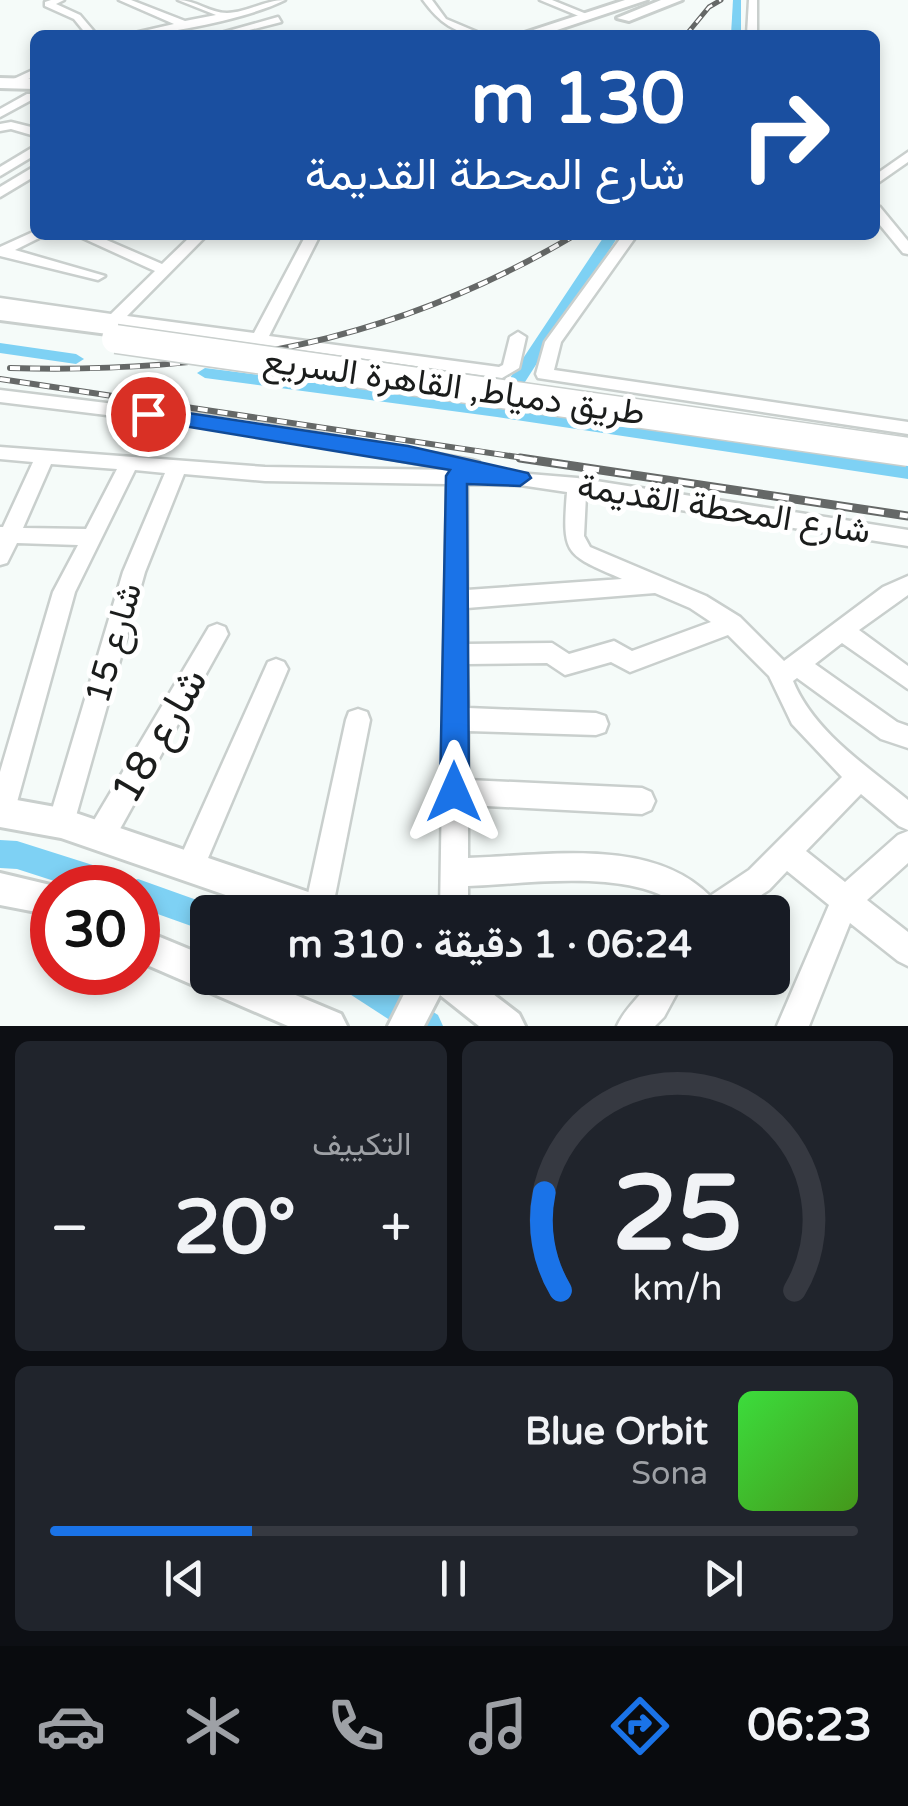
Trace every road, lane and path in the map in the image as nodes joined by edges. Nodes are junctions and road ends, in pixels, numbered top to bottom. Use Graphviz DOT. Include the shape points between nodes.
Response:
graph roads {
  1 [pos="60,0"];
  2 [pos="123,0"];
  3 [pos="182,0"];
  4 [pos="280,0"];
  5 [pos="426,0"];
  6 [pos="544,0"];
  7 [pos="640,0"];
  8 [pos="676,0"];
  9 [pos="753,0"];
  10 [pos="226,16"];
  11 [pos="589,18"];
  12 [pos="278,20"];
  13 [pos="186,25"];
  14 [pos="88,30"];
  15 [pos="158,30"];
  16 [pos="239,30"];
  17 [pos="466,30"];
  18 [pos="545,30"];
  19 [pos="587,30"];
  20 [pos="752,30"];
  21 [pos="30,74"];
  22 [pos="3,87"];
  23 [pos="30,91"];
  24 [pos="30,95"];
  25 [pos="0,114"];
  26 [pos="0,128"];
  27 [pos="30,131"];
  28 [pos="30,153"];
  29 [pos="908,156"];
  30 [pos="0,172"];
  31 [pos="30,175"];
  32 [pos="880,177"];
  33 [pos="0,193"];
  34 [pos="880,216"];
  35 [pos="30,238"];
  36 [pos="95,240"];
  37 [pos="194,240"];
  38 [pos="311,240"];
  39 [pos="626,240"];
  40 [pos="2,249"];
  41 [pos="908,250"];
  42 [pos="162,269"];
  43 [pos="98,276"];
  44 [pos="0,303"];
  45 [pos="0,312"];
  46 [pos="0,323"];
  47 [pos="118,329"];
  48 [pos="518,337"];
  49 [pos="260,338"];
  50 [pos="0,396"];
  51 [pos="908,428"];
  52 [pos="908,439"];
  53 [pos="908,452"];
  54 [pos="0,453"];
  55 [pos="45,457"];
  56 [pos="129,464"];
  57 [pos="177,468"];
  58 [pos="456,476"];
  59 [pos="520,478"];
  60 [pos="577,484"];
  61 [pos="4,535"];
  62 [pos="90,538"];
  63 [pos="908,538"];
  64 [pos="0,557"];
  65 [pos="661,585"];
  66 [pos="907,587"];
  67 [pos="456,600"];
  68 [pos="732,624"];
  69 [pos="841,630"];
  70 [pos="217,634"];
  71 [pos="456,654"];
  72 [pos="788,668"];
  73 [pos="276,670"];
  74 [pos="908,679"];
  75 [pos="358,720"];
  76 [pos="455,720"];
  77 [pos="596,724"];
  78 [pos="908,737"];
  79 [pos="861,776"];
  80 [pos="454,792"];
  81 [pos="642,801"];
  82 [pos="1,812"];
  83 [pos="908,817"];
  84 [pos="61,823"];
  85 [pos="100,837"];
  86 [pos="908,846"];
  87 [pos="785,852"];
  88 [pos="190,868"];
  89 [pos="454,872"];
  90 [pos="0,889"];
  91 [pos="30,895"];
  92 [pos="269,895"];
  93 [pos="322,895"];
  94 [pos="454,895"];
  95 [pos="689,895"];
  96 [pos="735,895"];
  97 [pos="844,901"];
  98 [pos="908,950"];
  99 [pos="160,954"];
  100 [pos="190,967"];
  101 [pos="256,995"];
  102 [pos="432,995"];
  103 [pos="466,995"];
  104 [pos="660,995"];
  105 [pos="329,1026"];
  106 [pos="406,1026"];
  107 [pos="507,1026"];
  108 [pos="633,1026"];
  109 [pos="793,1026"];
  1 -- 14 [label="street" via="48,4"];
  2 -- 13 [label="street"];
  3 -- 10 [label="street"];
  4 -- 10 [label="street"];
  5 -- 17 [label="street" via="443,21"];
  6 -- 11 [label="street"];
  7 -- 11 [label="highway"];
  8 -- 19 [label="highway"];
  9 -- 20 [label="street"];
  10 -- 13 [label="street"];
  11 -- 18 [label="highway"];
  12 -- 16 [label="street"];
  13 -- 15 [label="street"];
  21 -- 22 [label="street"];
  22 -- 23 [label="highway"];
  24 -- 25 [label="street"];
  26 -- 27 [label="street"];
  28 -- 30 [label="street"];
  29 -- 32 [label="street"];
  31 -- 33 [label="street"];
  34 -- 41 [label="street"];
  35 -- 40 [label="street"];
  36 -- 42 [label="street"];
  37 -- 42 [label="street"];
  38 -- 49 [label="street"];
  39 -- 51 [label="street" via="554,342 544,374"];
  40 -- 43 [label="street"];
  42 -- 47 [label="street"];
  44 -- 47 [label="street"];
  45 -- 47 [label="highway, طريق دمياط, القاهرة السريع"];
  46 -- 47 [label="highway, طريق دمياط, القاهرة السريع"];
  47 -- 49 [label="street"];
  47 -- 52 [label="highway, طريق دمياط, القاهرة السريع"];
  47 -- 53 [label="highway, طريق دمياط, القاهرة السريع, bridge"];
  48 -- 49 [label="street" via="512,368 502,373"];
  50 -- 59 [label="street" via="246,426"];
  54 -- 55 [label="street, شارع المحطة القديمة"];
  55 -- 56 [label="street, شارع المحطة القديمة"];
  55 -- 61 [label="street"];
  56 -- 57 [label="street, شارع المحطة القديمة"];
  56 -- 62 [label="street"];
  57 -- 58 [label="street, شارع المحطة القديمة"];
  57 -- 84 [label="street, شارع 15" via="134,572"];
  58 -- 59 [label="street, شارع المحطة القديمة"];
  58 -- 67 [label="street"];
  59 -- 60 [label="street, شارع المحطة القديمة"];
  60 -- 63 [label="street, شارع المحطة القديمة"];
  60 -- 65 [label="street" via="576,546"];
  61 -- 62 [label="street"];
  61 -- 64 [label="street"];
  62 -- 82 [label="street" via="64,592"];
  65 -- 67 [label="street"];
  65 -- 68 [label="street"];
  66 -- 69 [label="street"];
  67 -- 71 [label="street"];
  68 -- 71 [label="street" via="635,662 608,651 564,666 552,652"];
  68 -- 72 [label="street"];
  69 -- 72 [label="street"];
  69 -- 74 [label="street"];
  70 -- 85 [label="street, شارع 18"];
  71 -- 76 [label="street"];
  72 -- 78 [label="street"];
  72 -- 79 [label="street" via="780,680 796,710"];
  73 -- 88 [label="street"];
  75 -- 93 [label="street"];
  76 -- 77 [label="street"];
  76 -- 80 [label="street"];
  79 -- 83 [label="street"];
  79 -- 87 [label="street"];
  80 -- 81 [label="street"];
  80 -- 89 [label="street"];
  82 -- 84 [label="street"];
  84 -- 85 [label="street"];
  85 -- 88 [label="street"];
  86 -- 97 [label="street"];
  87 -- 96 [label="street"];
  87 -- 97 [label="street"];
  88 -- 92 [label="street"];
  89 -- 94 [label="street"];
  89 -- 95 [label="street" via="623,872 653,876"];
  90 -- 91 [label="street"];
  97 -- 98 [label="street"];
  97 -- 109 [label="street"];
  99 -- 100 [label="street"];
  101 -- 105 [label="street"];
  102 -- 106 [label="street"];
  103 -- 107 [label="street"];
  104 -- 108 [label="street"];
}
